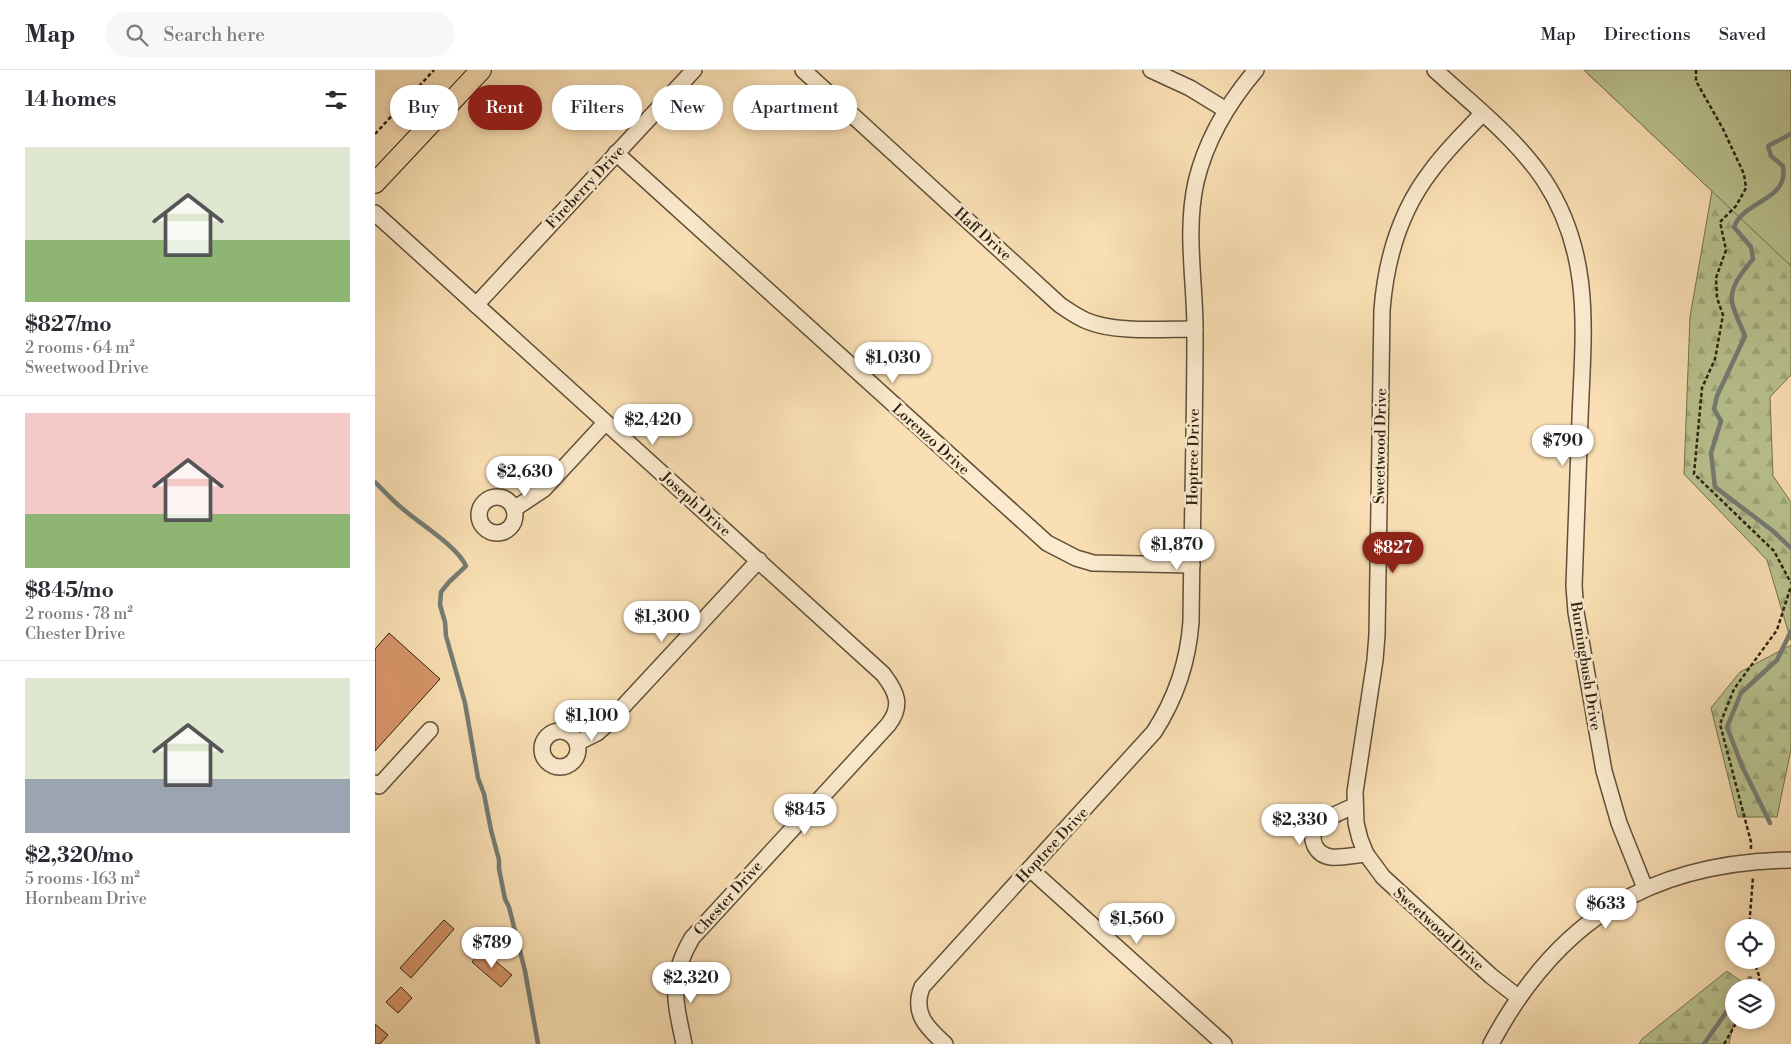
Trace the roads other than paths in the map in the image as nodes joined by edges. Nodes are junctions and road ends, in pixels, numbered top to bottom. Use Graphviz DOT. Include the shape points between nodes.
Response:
graph roads {
  1 [pos="481,70"];
  2 [pos="695,70"];
  3 [pos="803,70"];
  4 [pos="1151,70"];
  5 [pos="1256,70"];
  6 [pos="1435,70"];
  7 [pos="1226,110"];
  8 [pos="1483,114"];
  9 [pos="617,153"];
  10 [pos="375,184"];
  11 [pos="375,213"];
  12 [pos="476,305"];
  13 [pos="1195,329"];
  14 [pos="605,423"];
  15 [pos="514,509"];
  16 [pos="759,560"];
  17 [pos="1192,565"];
  18 [pos="897,700"];
  19 [pos="430,730"];
  20 [pos="577,743"];
  21 [pos="375,783"];
  22 [pos="1355,806"];
  23 [pos="1366,854"];
  24 [pos="1791,860"];
  25 [pos="1030,869"];
  26 [pos="1645,888"];
  27 [pos="1519,997"];
  28 [pos="684,1044"];
  29 [pos="945,1044"];
  30 [pos="1224,1044"];
  31 [pos="1491,1044"];
  1 -- 10 [label="main road"];
  2 -- 9 [label="street, Fireberry Drive"];
  3 -- 13 [label="street, Haff Drive" via="1075,315 1119,328"];
  4 -- 7 [label="street"];
  5 -- 7 [label="street, Hoptree Drive"];
  6 -- 8 [label="street, Burningbush Drive"];
  7 -- 13 [label="street, Hoptree Drive" via="1201,162 1192,208 1190,237"];
  8 -- 22 [label="street, Sweetwood Drive" via="1421,185 1396,236 1387,272 1382,310 1377,635"];
  8 -- 26 [label="street, Burningbush Drive" via="1509,138 1544,181 1566,224 1580,270 1584,319 1575,612 1611,798"];
  9 -- 12 [label="street, Fireberry Drive"];
  9 -- 17 [label="street, Lorenzo Drive" via="1047,543 1093,563"];
  11 -- 12 [label="street, Joseph Drive"];
  12 -- 14 [label="street, Joseph Drive"];
  13 -- 17 [label="street, Hoptree Drive"];
  14 -- 15 [label="street" via="544,489"];
  14 -- 16 [label="street, Joseph Drive"];
  16 -- 18 [label="street, Joseph Drive" via="883,674"];
  16 -- 20 [label="street" via="606,725"];
  17 -- 25 [label="street, Hoptree Drive" via="1190,642 1179,684 1164,716 1141,747"];
  18 -- 28 [label="street, Chester Drive" via="897,710 888,725 692,938 679,964 675,990"];
  19 -- 21 [label="street" via="379,786"];
  22 -- 23 [label="street, Sweetwood Drive" via="1356,823"];
  22 -- 23 [label="street" via="1320,823 1313,839 1315,847 1330,857"];
  23 -- 27 [label="street, Sweetwood Drive" via="1383,877 1491,976"];
  24 -- 26 [label="street" via="1752,861 1709,868"];
  25 -- 29 [label="street, Hoptree Drive" via="923,987 918,1004 920,1015"];
  25 -- 30 [label="street"];
  26 -- 27 [label="street" via="1614,905 1567,942 1540,969"];
  27 -- 31 [label="street"];
}
